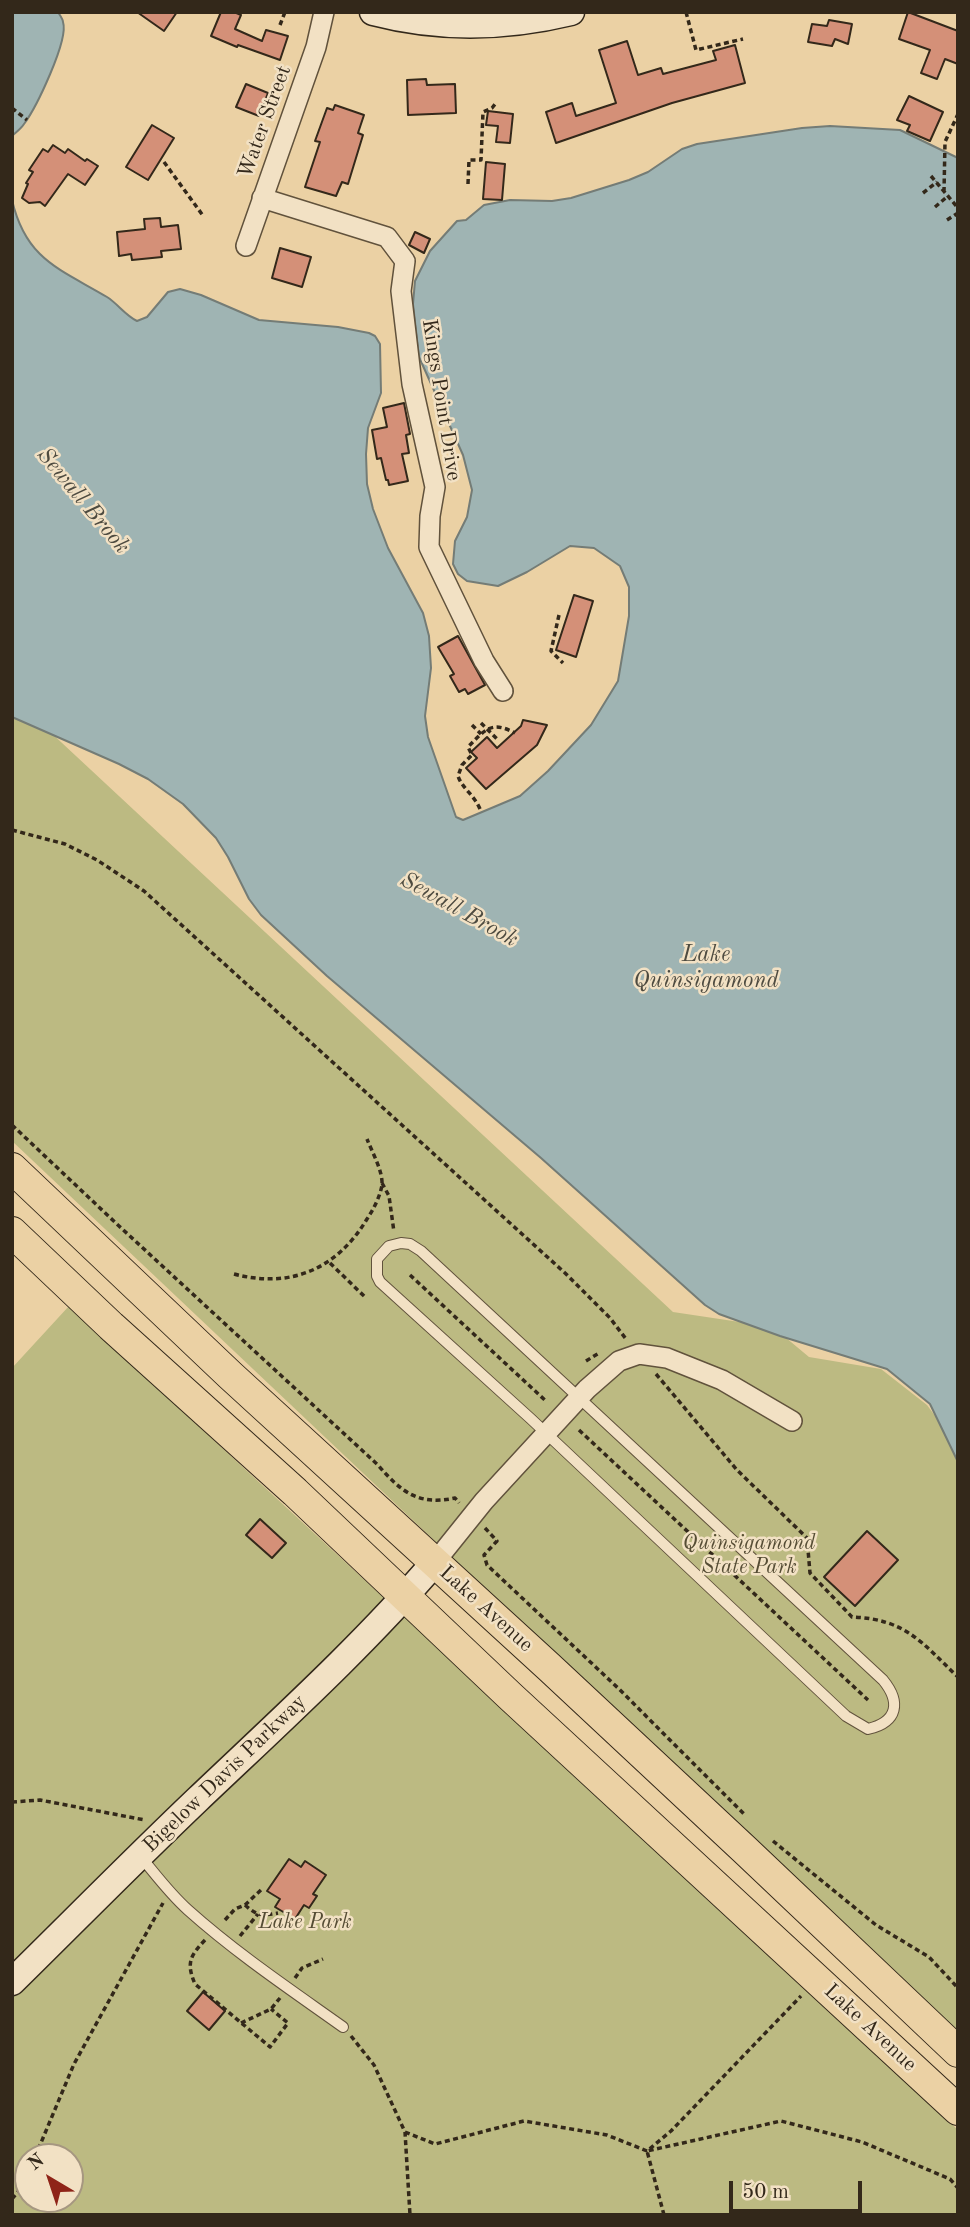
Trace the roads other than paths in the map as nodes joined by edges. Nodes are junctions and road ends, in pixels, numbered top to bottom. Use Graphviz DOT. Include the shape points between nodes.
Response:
graph roads {
  1 [pos="324,12"];
  2 [pos="373,12"];
  3 [pos="571,12"];
  4 [pos="262,198"];
  5 [pos="246,246"];
  6 [pos="503,691"];
  7 [pos="12,1168"];
  8 [pos="12,1232"];
  9 [pos="579,1398"];
  10 [pos="792,1421"];
  11 [pos="546,1434"];
  12 [pos="435,1562"];
  13 [pos="406,1596"];
  14 [pos="141,1856"];
  15 [pos="12,1982"];
  16 [pos="343,2027"];
  17 [pos="958,2052"];
  18 [pos="958,2110"];
  1 -- 4 [label="street, Water Street"];
  2 -- 3 [label="main road" via="451,25 516,22"];
  4 -- 5 [label="street, Water Street"];
  4 -- 6 [label="street, Kings Point Drive" via="387,237 405,261 401,291 412,384 435,487 429,547 484,662"];
  7 -- 12 [label="main road, Lake Avenue"];
  8 -- 13 [label="main road, Lake Avenue"];
  9 -- 10 [label="street" via="610,1368 639,1354 699,1369"];
  9 -- 11 [label="street"];
  9 -- 11 [label="lane" via="421,1251 401,1243 382,1251 376,1268 380,1282"];
  9 -- 11 [label="lane" via="883,1680 894,1698 892,1715 885,1724 868,1729 846,1716"];
  11 -- 12 [label="street" via="471,1515"];
  12 -- 13 [label="main road, Bigelow Davis Parkway"];
  12 -- 17 [label="main road, Lake Avenue"];
  13 -- 14 [label="main road, Bigelow Davis Parkway"];
  13 -- 18 [label="main road, Lake Avenue"];
  14 -- 15 [label="main road, Bigelow Davis Parkway"];
  14 -- 16 [label="lane" via="169,1892 213,1931"];
}
